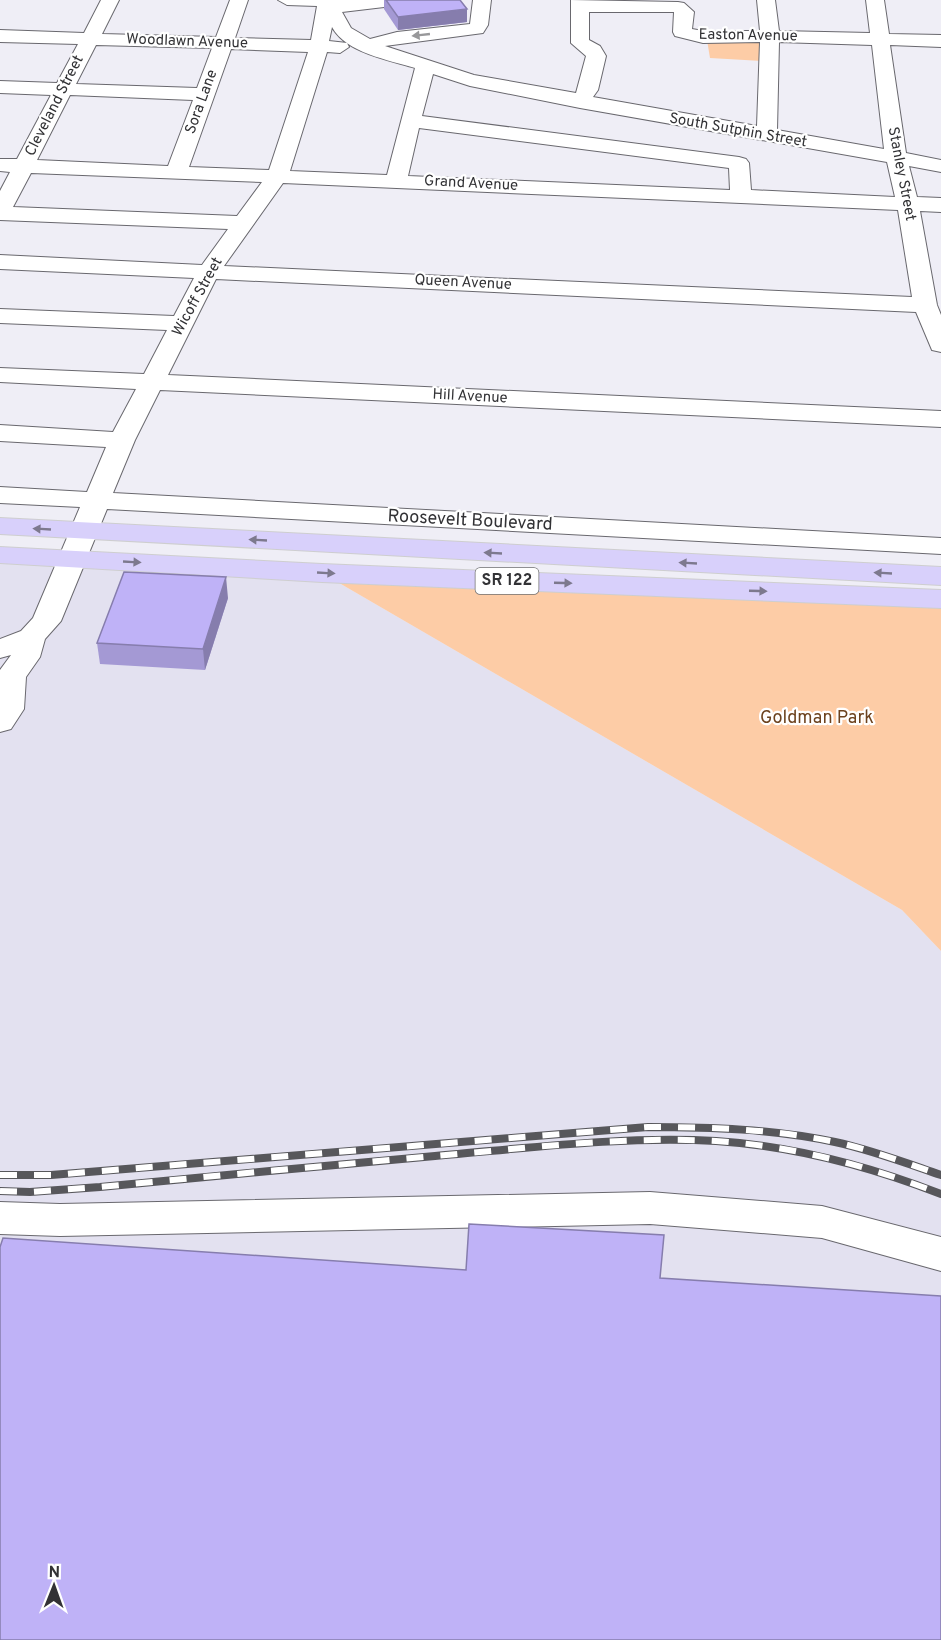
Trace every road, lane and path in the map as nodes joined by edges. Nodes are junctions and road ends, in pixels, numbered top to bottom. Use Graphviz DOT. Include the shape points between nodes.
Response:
graph roads {
  1 [pos="110,0"];
  2 [pos="239,0"];
  3 [pos="287,0"];
  4 [pos="392,0"];
  5 [pos="482,0"];
  6 [pos="766,0"];
  7 [pos="875,0"];
  8 [pos="327,3"];
  9 [pos="580,3"];
  10 [pos="344,32"];
  11 [pos="0,36"];
  12 [pos="770,36"];
  13 [pos="90,39"];
  14 [pos="879,39"];
  15 [pos="941,41"];
  16 [pos="224,44"];
  17 [pos="319,46"];
  18 [pos="371,47"];
  19 [pos="425,67"];
  20 [pos="0,87"];
  21 [pos="64,90"];
  22 [pos="204,94"];
  23 [pos="580,102"];
  24 [pos="411,121"];
  25 [pos="767,137"];
  26 [pos="896,158"];
  27 [pos="0,165"];
  28 [pos="24,166"];
  29 [pos="941,169"];
  30 [pos="177,171"];
  31 [pos="278,175"];
  32 [pos="396,180"];
  33 [pos="741,196"];
  34 [pos="941,196"];
  35 [pos="908,204"];
  36 [pos="941,205"];
  37 [pos="0,213"];
  38 [pos="244,224"];
  39 [pos="0,262"];
  40 [pos="209,271"];
  41 [pos="925,305"];
  42 [pos="0,316"];
  43 [pos="182,324"];
  44 [pos="941,345"];
  45 [pos="0,375"];
  46 [pos="153,382"];
  47 [pos="941,419"];
  48 [pos="0,433"];
  49 [pos="122,440"];
  50 [pos="0,495"];
  51 [pos="95,500"];
  52 [pos="0,526"];
  53 [pos="84,531"];
  54 [pos="941,546"];
  55 [pos="0,555"];
  56 [pos="73,558"];
  57 [pos="941,576"];
  58 [pos="941,599"];
  59 [pos="31,637"];
  60 [pos="0,649"];
  61 [pos="6,678"];
  62 [pos="0,722"];
  63 [pos="0,1218"];
  64 [pos="941,1254"];
  1 -- 13 [label="street, Cleveland Street"];
  2 -- 16 [label="street, Sora Lane"];
  3 -- 8 [label="street"];
  4 -- 8 [label="street"];
  5 -- 18 [label="street, one-way" via="476,29 397,38"];
  6 -- 12 [label="street"];
  7 -- 14 [label="street, Stanley Street"];
  8 -- 10 [label="street"];
  8 -- 17 [label="street, Wicoff Street"];
  9 -- 12 [label="street, Easton Avenue" via="678,7 685,12 682,32"];
  9 -- 23 [label="street" via="580,43 596,56 588,90"];
  10 -- 17 [label="street"];
  10 -- 18 [label="street, South Sutphin Street"];
  11 -- 13 [label="street, Woodlawn Avenue"];
  12 -- 14 [label="street, Easton Avenue"];
  12 -- 25 [label="street"];
  13 -- 16 [label="street, Woodlawn Avenue"];
  13 -- 21 [label="street, Cleveland Street"];
  14 -- 15 [label="street, Easton Avenue"];
  14 -- 26 [label="street, Stanley Street"];
  16 -- 17 [label="street, Woodlawn Avenue"];
  16 -- 22 [label="street, Sora Lane"];
  17 -- 18 [label="street, Woodlawn Avenue"];
  17 -- 31 [label="street, Wicoff Street"];
  18 -- 19 [label="street, South Sutphin Street"];
  19 -- 23 [label="street, South Sutphin Street"];
  19 -- 24 [label="street"];
  20 -- 21 [label="street"];
  21 -- 22 [label="street"];
  21 -- 28 [label="street, Cleveland Street"];
  22 -- 30 [label="street, Sora Lane"];
  23 -- 25 [label="street, South Sutphin Street"];
  24 -- 32 [label="street"];
  24 -- 33 [label="street" via="740,163"];
  25 -- 26 [label="street, South Sutphin Street"];
  26 -- 29 [label="street, South Sutphin Street"];
  26 -- 35 [label="street, Stanley Street"];
  27 -- 28 [label="street, Grand Avenue"];
  28 -- 30 [label="street, Grand Avenue"];
  28 -- 37 [label="street, Cleveland Street"];
  30 -- 31 [label="street, Grand Avenue"];
  31 -- 32 [label="street, Grand Avenue"];
  31 -- 38 [label="street, Wicoff Street"];
  32 -- 33 [label="street, Grand Avenue"];
  33 -- 35 [label="street, Grand Avenue"];
  34 -- 35 [label="street"];
  35 -- 36 [label="street, Grand Avenue"];
  35 -- 41 [label="street, Stanley Street"];
  37 -- 38 [label="street"];
  38 -- 40 [label="street, Wicoff Street"];
  39 -- 40 [label="street, Queen Avenue"];
  40 -- 41 [label="street, Queen Avenue"];
  40 -- 43 [label="street, Wicoff Street"];
  41 -- 44 [label="street, Stanley Street"];
  42 -- 43 [label="street"];
  43 -- 46 [label="street, Wicoff Street"];
  45 -- 46 [label="street, Hill Avenue"];
  46 -- 47 [label="street, Hill Avenue"];
  46 -- 49 [label="street, Wicoff Street"];
  48 -- 49 [label="street"];
  49 -- 51 [label="street, Wicoff Street"];
  50 -- 51 [label="street, Roosevelt Boulevard"];
  51 -- 53 [label="street, Wicoff Street"];
  51 -- 54 [label="street, Roosevelt Boulevard"];
  53 -- 52 [label="main road, Roosevelt Boulevard / SR 122, one-way"];
  53 -- 56 [label="street, Wicoff Street"];
  57 -- 53 [label="main road, Roosevelt Boulevard / SR 122, one-way"];
  55 -- 56 [label="main road, SR 122"];
  56 -- 58 [label="main road, SR 122, one-way" via="322,573"];
  56 -- 59 [label="street, Wicoff Street" via="46,621"];
  59 -- 60 [label="street"];
  59 -- 61 [label="street" via="25,657"];
  61 -- 62 [label="street" via="9,709"];
  63 -- 64 [label="street" via="650,1208 822,1222"];
}
